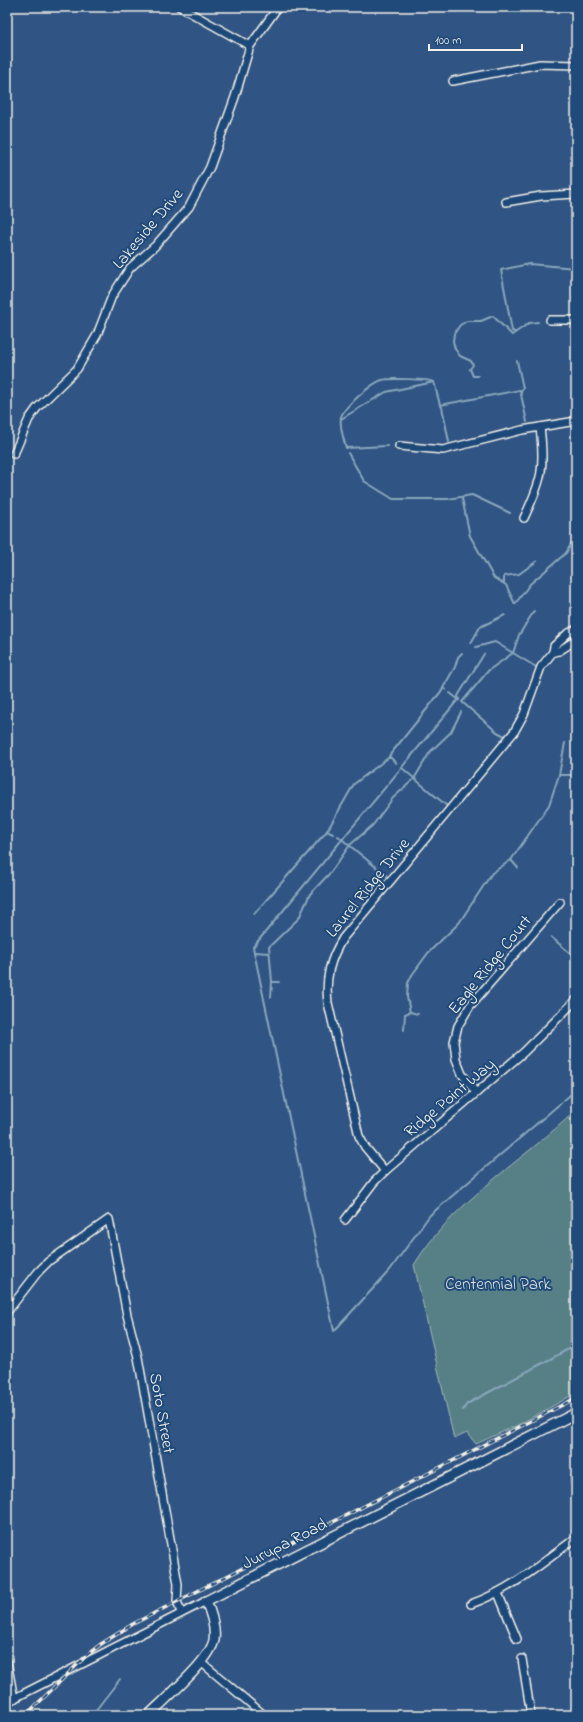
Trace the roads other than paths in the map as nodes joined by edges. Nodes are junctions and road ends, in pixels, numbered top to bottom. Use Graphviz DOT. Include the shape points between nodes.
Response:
graph roads {
  1 [pos="180,7"];
  2 [pos="278,7"];
  3 [pos="250,46"];
  4 [pos="576,64"];
  5 [pos="453,82"];
  6 [pos="576,194"];
  7 [pos="506,202"];
  8 [pos="550,320"];
  9 [pos="576,320"];
  10 [pos="576,421"];
  11 [pos="540,427"];
  12 [pos="399,446"];
  13 [pos="14,454"];
  14 [pos="524,518"];
  15 [pos="576,629"];
  16 [pos="567,634"];
  17 [pos="575,640"];
  18 [pos="553,652"];
  19 [pos="560,902"];
  20 [pos="576,1000"];
  21 [pos="476,1093"];
  22 [pos="385,1171"];
  23 [pos="345,1220"];
  24 [pos="7,1312"];
  25 [pos="576,1413"];
  26 [pos="576,1478"];
  27 [pos="576,1486"];
  28 [pos="576,1538"];
  29 [pos="498,1594"];
  30 [pos="206,1601"];
  31 [pos="471,1604"];
  32 [pos="181,1613"];
  33 [pos="517,1639"];
  34 [pos="522,1659"];
  35 [pos="7,1662"];
  36 [pos="202,1662"];
  37 [pos="14,1699"];
  38 [pos="7,1702"];
  39 [pos="149,1715"];
  40 [pos="264,1715"];
  41 [pos="531,1715"];
  1 -- 3 [label="street"];
  2 -- 3 [label="street, Lakeside Drive"];
  3 -- 13 [label="street, Lakeside Drive" via="210,167 189,207 155,246 130,268 112,296 97,335 77,369 37,408 29,419"];
  4 -- 5 [label="street" via="540,64"];
  6 -- 7 [label="street"];
  8 -- 9 [label="street"];
  10 -- 11 [label="street"];
  11 -- 12 [label="street" via="443,450"];
  11 -- 14 [label="street" via="543,452 541,478"];
  15 -- 16 [label="street, Laurel Ridge Drive"];
  16 -- 17 [label="street, Laurel Ridge Drive"];
  16 -- 18 [label="street, Laurel Ridge Drive" via="554,646"];
  17 -- 18 [label="street, Laurel Ridge Drive"];
  18 -- 22 [label="street, Laurel Ridge Drive" via="541,667 524,714 514,732 343,938 330,964 326,988 328,1003 355,1123 365,1147"];
  19 -- 21 [label="street, Eagle Ridge Court" via="470,1006 458,1026 454,1042 456,1059 462,1074"];
  20 -- 21 [label="street, Ridge Point Way" via="524,1052"];
  21 -- 22 [label="street, Ridge Point Way"];
  22 -- 23 [label="street, Ridge Point Way"];
  24 -- 32 [label="street, Soto Street" via="38,1272 109,1219 127,1315 138,1357"];
  25 -- 30 [label="street, Jurupa Road"];
  26 -- 27 [label="street"];
  28 -- 29 [label="street" via="521,1580"];
  29 -- 31 [label="street"];
  29 -- 33 [label="street"];
  30 -- 32 [label="street, Jurupa Road"];
  30 -- 36 [label="street" via="214,1634 211,1648"];
  32 -- 37 [label="street, Jurupa Road"];
  34 -- 41 [label="street"];
  35 -- 37 [label="street"];
  36 -- 39 [label="street"];
  36 -- 40 [label="street"];
  37 -- 38 [label="street, Jurupa Road"];
}
